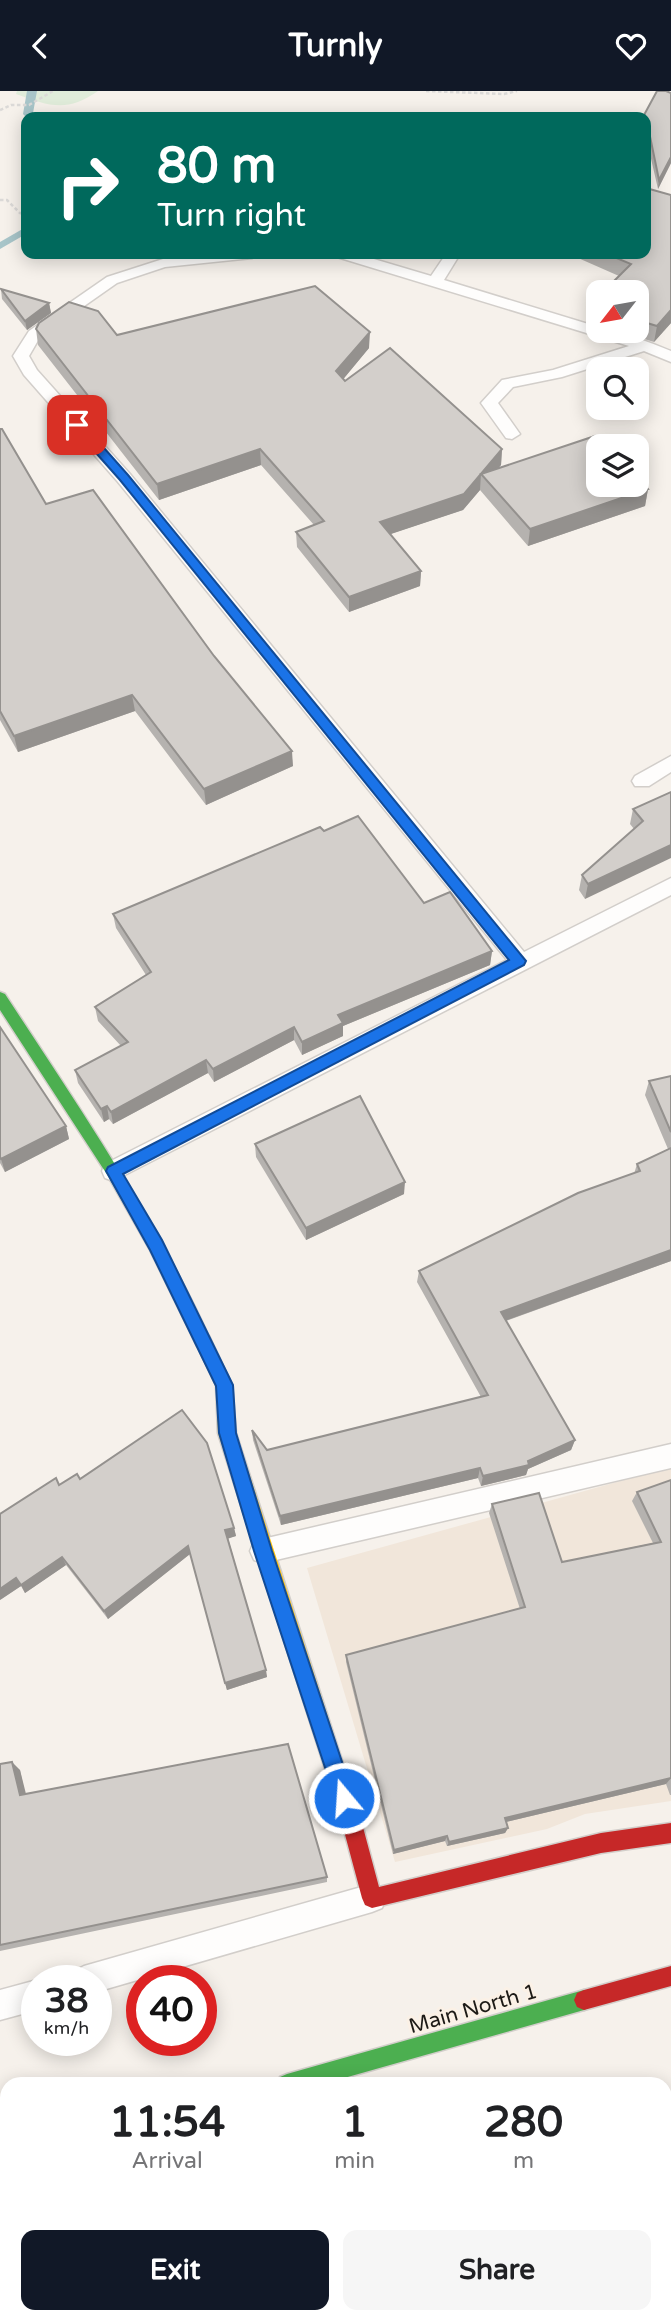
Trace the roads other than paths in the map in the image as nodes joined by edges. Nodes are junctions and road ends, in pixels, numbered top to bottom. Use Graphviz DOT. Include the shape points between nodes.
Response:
graph roads {
  1 [pos="203,259"];
  2 [pos="359,259"];
  3 [pos="450,259"];
  4 [pos="436,281"];
  5 [pos="645,346"];
  6 [pos="671,357"];
  7 [pos="512,435"];
  8 [pos="671,763"];
  9 [pos="642,781"];
  10 [pos="671,885"];
  11 [pos="519,961"];
  12 [pos="0,998"];
  13 [pos="113,1171"];
  14 [pos="671,1456"];
  15 [pos="263,1551"];
  16 [pos="671,1833"];
  17 [pos="372,1898"];
  18 [pos="112,1973"];
  19 [pos="671,1976"];
  20 [pos="21,1999"];
  21 [pos="0,2005"];
  22 [pos="312,2077"];
  1 -- 11 [label="lane" via="163,263 112,280 34,334 21,356"];
  2 -- 4 [label="lane"];
  3 -- 4 [label="lane"];
  4 -- 5 [label="lane"];
  5 -- 6 [label="lane"];
  5 -- 7 [label="lane" via="556,374 508,383 489,403"];
  8 -- 9 [label="lane"];
  10 -- 11 [label="lane"];
  11 -- 13 [label="lane"];
  12 -- 13 [label="street"];
  13 -- 15 [label="street" via="156,1245 224,1385 227,1433"];
  14 -- 15 [label="lane"];
  15 -- 17 [label="street" via="348,1808"];
  16 -- 17 [label="street" via="601,1843"];
  17 -- 18 [label="lane"];
  19 -- 22 [label="street, Main North 1"];
  20 -- 21 [label="lane"];
}
